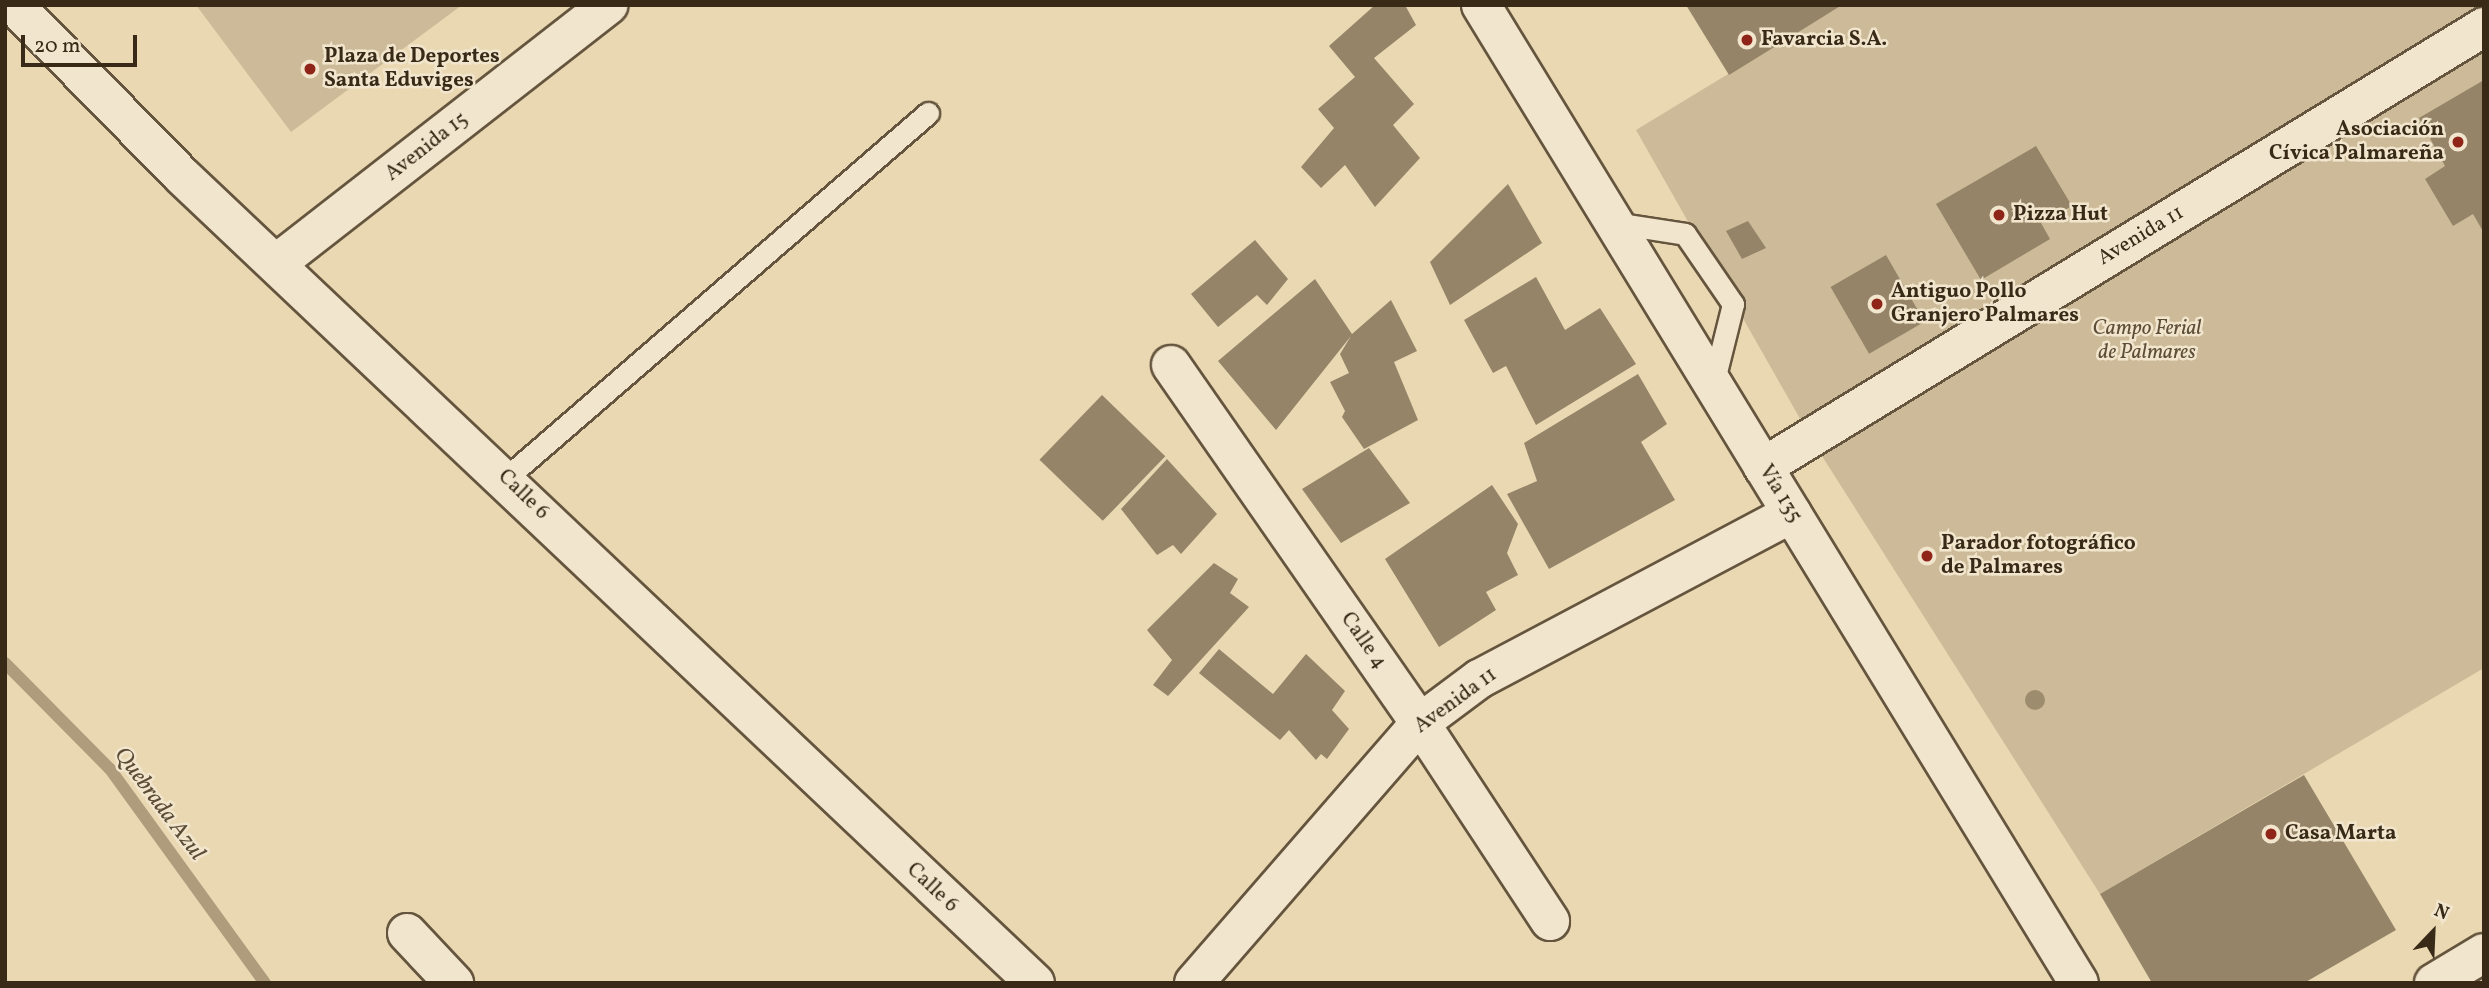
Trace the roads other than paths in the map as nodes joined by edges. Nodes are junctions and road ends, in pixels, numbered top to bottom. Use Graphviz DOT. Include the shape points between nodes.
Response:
graph roads {
  1 [pos="13,5"];
  2 [pos="609,5"];
  3 [pos="1480,5"];
  4 [pos="2484,27"];
  5 [pos="928,113"];
  6 [pos="1615,223"];
  7 [pos="277,263"];
  8 [pos="1171,365"];
  9 [pos="1713,384"];
  10 [pos="1763,467"];
  11 [pos="506,478"];
  12 [pos="1792,513"];
  13 [pos="1420,723"];
  14 [pos="1550,921"];
  15 [pos="407,933"];
  16 [pos="2484,953"];
  17 [pos="454,983"];
  18 [pos="1035,983"];
  19 [pos="1194,983"];
  20 [pos="2079,983"];
  21 [pos="2434,983"];
  1 -- 7 [label="street, Calle 6" via="181,176"];
  2 -- 7 [label="street, Avenida 15"];
  3 -- 6 [label="street, Vía 135"];
  4 -- 10 [label="street, Avenida 11"];
  5 -- 11 [label="lane"];
  6 -- 9 [label="street, Vía 135"];
  6 -- 9 [label="lane" via="1685,234 1733,304"];
  7 -- 11 [label="street, Calle 6"];
  8 -- 13 [label="street, Calle 4"];
  9 -- 10 [label="street, Vía 135"];
  10 -- 12 [label="street, Vía 135"];
  11 -- 18 [label="street, Calle 6"];
  12 -- 13 [label="street, Avenida 11" via="1479,679"];
  12 -- 20 [label="street, Vía 135"];
  13 -- 14 [label="street, Calle 4"];
  13 -- 19 [label="street, Avenida 11"];
  15 -- 17 [label="street"];
  16 -- 21 [label="street"];
}
